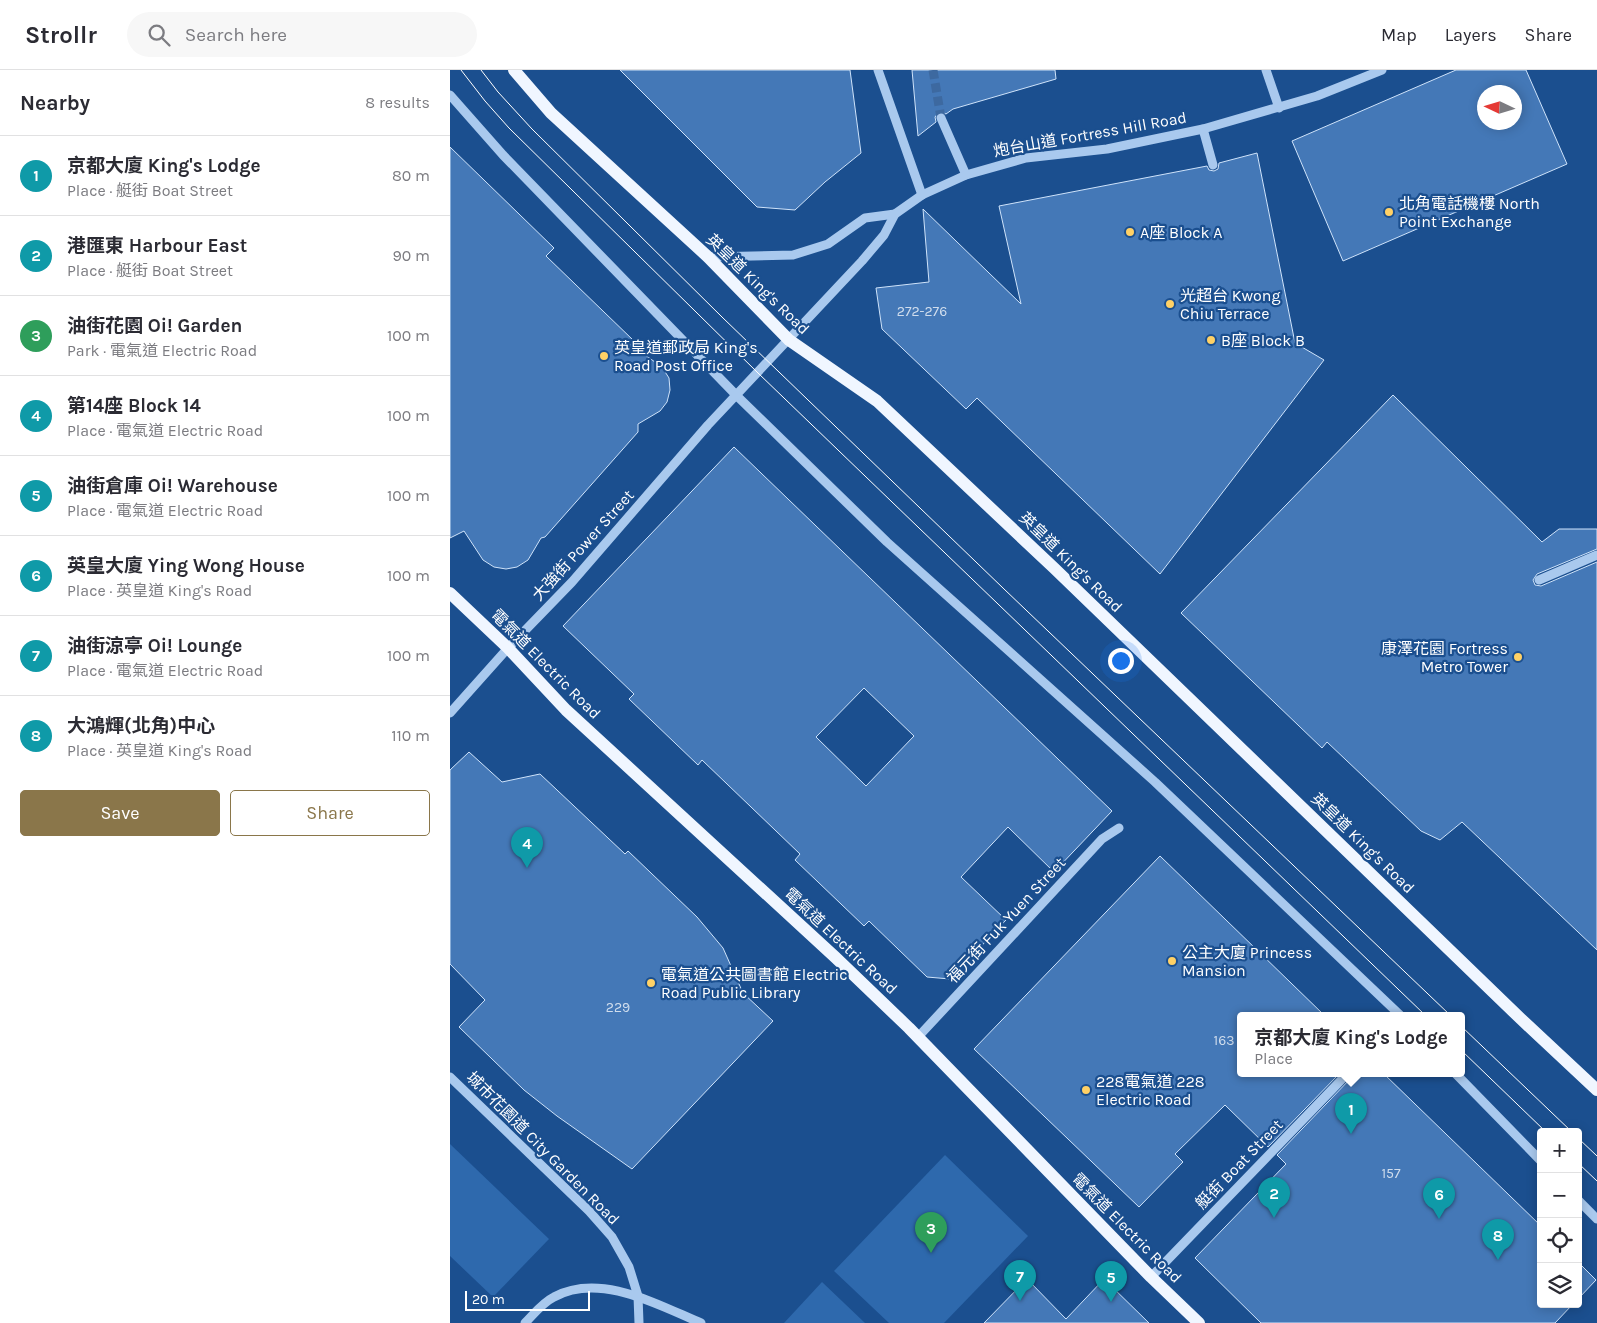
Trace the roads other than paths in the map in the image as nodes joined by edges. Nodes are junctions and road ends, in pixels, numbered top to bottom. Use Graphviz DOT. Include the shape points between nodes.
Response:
graph roads {
  1 [pos="514,70"];
  2 [pos="878,70"];
  3 [pos="1266,70"];
  4 [pos="1382,70"];
  5 [pos="450,95"];
  6 [pos="1279,108"];
  7 [pos="941,118"];
  8 [pos="1203,129"];
  9 [pos="1213,165"];
  10 [pos="966,175"];
  11 [pos="922,195"];
  12 [pos="896,214"];
  13 [pos="708,256"];
  14 [pos="789,340"];
  15 [pos="737,396"];
  16 [pos="1597,555"];
  17 [pos="1538,580"];
  18 [pos="450,593"];
  19 [pos="508,648"];
  20 [pos="450,713"];
  21 [pos="1119,828"];
  22 [pos="1397,1012"];
  23 [pos="918,1037"];
  24 [pos="450,1077"];
  25 [pos="1344,1077"];
  26 [pos="1459,1077"];
  27 [pos="1597,1090"];
  28 [pos="1537,1157"];
  29 [pos="1582,1204"];
  30 [pos="1597,1219"];
  31 [pos="1151,1277"];
  32 [pos="638,1296"];
  33 [pos="525,1323"];
  34 [pos="639,1323"];
  35 [pos="701,1323"];
  36 [pos="1199,1323"];
  1 -- 13 [label="main road, 英皇道 King's Road" via="551,113"];
  2 -- 11 [label="street"];
  3 -- 6 [label="street"];
  4 -- 6 [label="street, 炮台山道 Fortress Hill Road"];
  5 -- 15 [label="street" via="503,155"];
  6 -- 8 [label="street, 炮台山道 Fortress Hill Road"];
  7 -- 10 [label="street"];
  8 -- 9 [label="street"];
  8 -- 10 [label="street, 炮台山道 Fortress Hill Road" via="1107,149 1026,158"];
  10 -- 11 [label="street, 炮台山道 Fortress Hill Road"];
  11 -- 12 [label="street, 炮台山道 Fortress Hill Road"];
  12 -- 13 [label="street, 炮台山道 Fortress Hill Road" via="866,218 828,244 800,254"];
  12 -- 14 [label="street, 炮台山道 Fortress Hill Road" via="862,262"];
  13 -- 14 [label="main road, 英皇道 King's Road"];
  14 -- 15 [label="street, 炮台山道 Fortress Hill Road"];
  14 -- 27 [label="main road, 英皇道 King's Road" via="877,400"];
  15 -- 19 [label="street, 大強街 Power Street" via="572,582"];
  15 -- 22 [label="street" via="887,542 1155,782"];
  16 -- 17 [label="street"];
  18 -- 19 [label="main road, 電氣道 Electric Road"];
  19 -- 20 [label="street, 大強街 Power Street"];
  19 -- 23 [label="main road, 電氣道 Electric Road" via="566,710"];
  21 -- 23 [label="street, 福元街 Fuk Yuen Street" via="1102,839"];
  23 -- 31 [label="main road, 電氣道 Electric Road"];
  24 -- 32 [label="street, 城市花園道 City Garden Road" via="612,1237 629,1267"];
  25 -- 31 [label="street, 艇街 Boat Street"];
  26 -- 28 [label="street"];
  29 -- 30 [label="street"];
  31 -- 36 [label="main road, 電氣道 Electric Road"];
  32 -- 33 [label="street" via="606,1288 578,1289 544,1302"];
  32 -- 34 [label="street, 城市花園道 City Garden Road"];
  32 -- 35 [label="street"];
}
